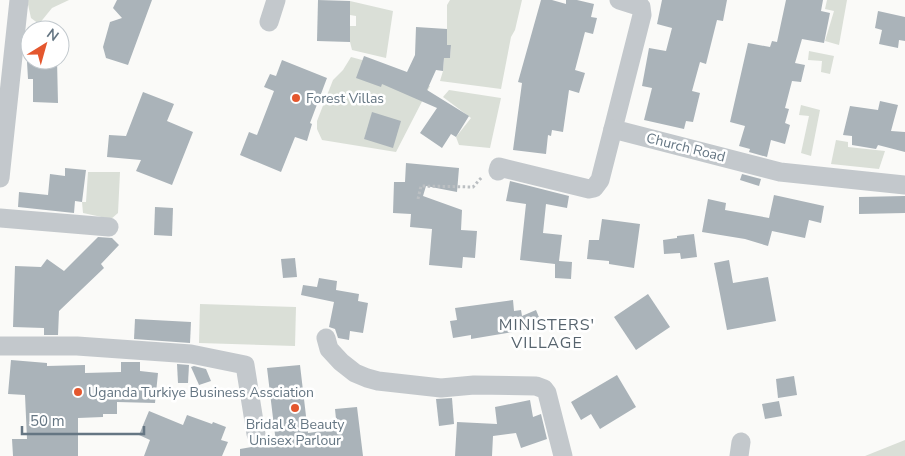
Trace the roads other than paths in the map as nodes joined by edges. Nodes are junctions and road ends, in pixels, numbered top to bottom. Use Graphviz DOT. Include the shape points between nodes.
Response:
graph roads {
  1 [pos="19,0"];
  2 [pos="276,0"];
  3 [pos="619,0"];
  4 [pos="269,22"];
  5 [pos="614,129"];
  6 [pos="499,169"];
  7 [pos="0,178"];
  8 [pos="905,185"];
  9 [pos="0,218"];
  10 [pos="110,227"];
  11 [pos="326,338"];
  12 [pos="0,346"];
  13 [pos="256,434"];
  14 [pos="562,456"];
  1 -- 7 [label="street"];
  2 -- 4 [label="street"];
  3 -- 5 [label="street" via="638,5 642,15"];
  5 -- 6 [label="street" via="600,180 594,188"];
  5 -- 8 [label="street, Church Road" via="780,172"];
  9 -- 10 [label="street"];
  11 -- 14 [label="street" via="329,348 341,362 355,373 378,381 441,388 474,385 540,387 546,393"];
  12 -- 13 [label="street" via="77,346 191,354 245,365"];
}
